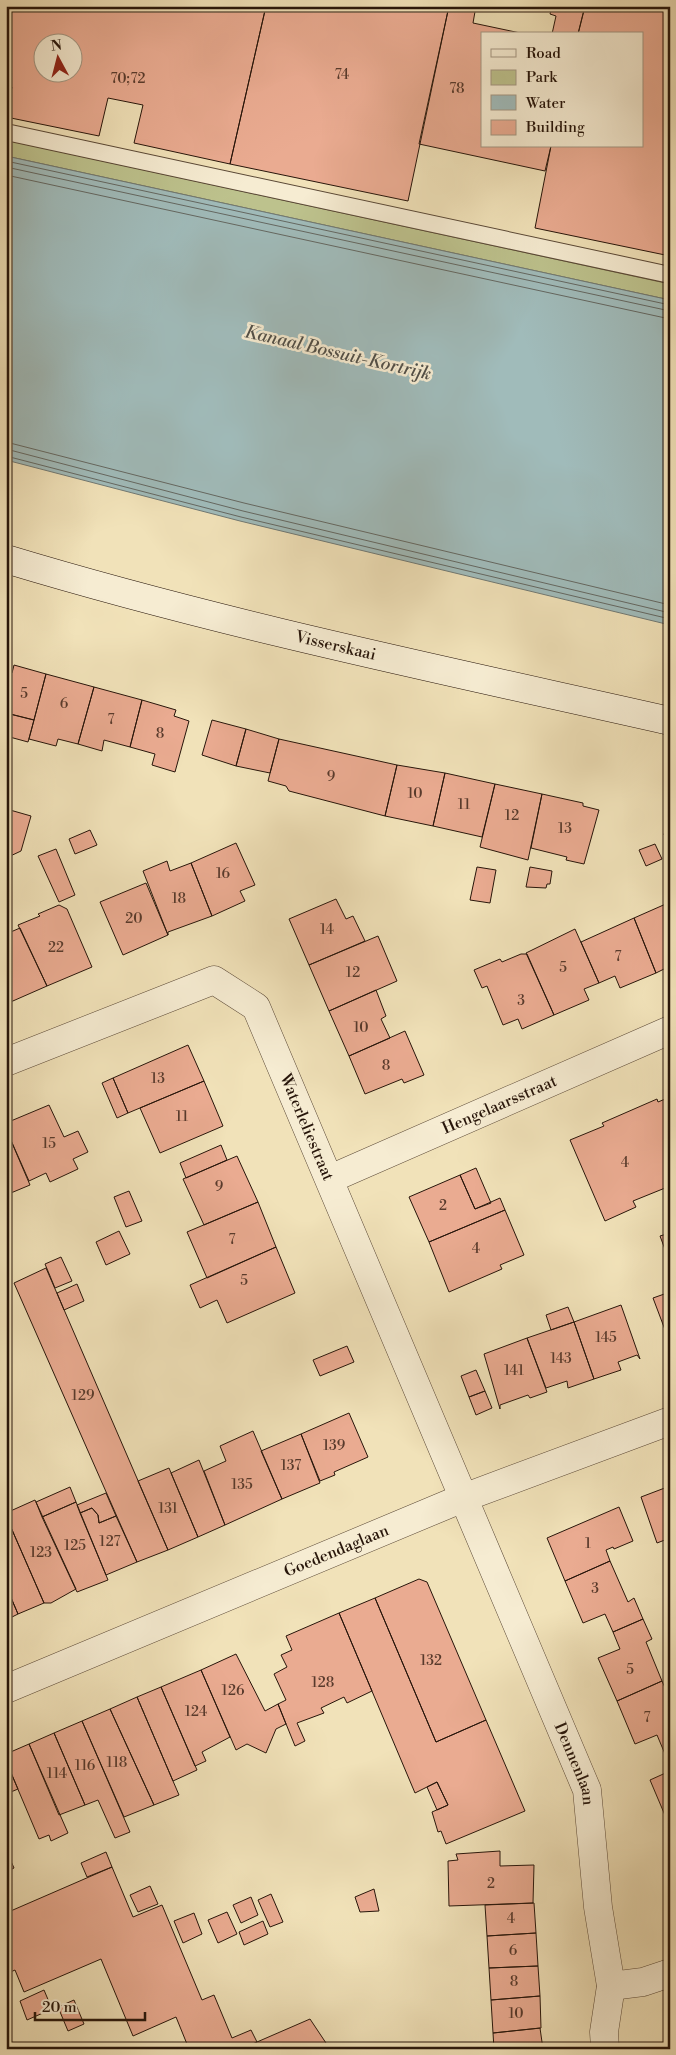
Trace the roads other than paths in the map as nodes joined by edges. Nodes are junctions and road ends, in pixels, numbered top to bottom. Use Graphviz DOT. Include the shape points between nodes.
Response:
graph roads {
  1 [pos="6,132"];
  2 [pos="670,275"];
  3 [pos="6,559"];
  4 [pos="670,721"];
  5 [pos="670,1030"];
  6 [pos="6,1062"];
  7 [pos="330,1179"];
  8 [pos="670,1421"];
  9 [pos="463,1498"];
  10 [pos="6,1689"];
  11 [pos="670,1973"];
  12 [pos="611,1986"];
  13 [pos="605,2049"];
  1 -- 2 [label="lane"];
  3 -- 4 [label="street, Visserskaai" via="320,642"];
  5 -- 7 [label="street, Hengelaarsstraat"];
  6 -- 7 [label="street, Waterleliestraat" via="214,980 256,1007"];
  7 -- 9 [label="street, Waterleliestraat"];
  8 -- 9 [label="street, Goedendaglaan"];
  9 -- 10 [label="street, Goedendaglaan"];
  9 -- 12 [label="street, Dennenlaan" via="587,1790 598,1907"];
  11 -- 12 [label="street" via="643,1982"];
  12 -- 13 [label="street, Dennenlaan" via="604,2032"];
}
